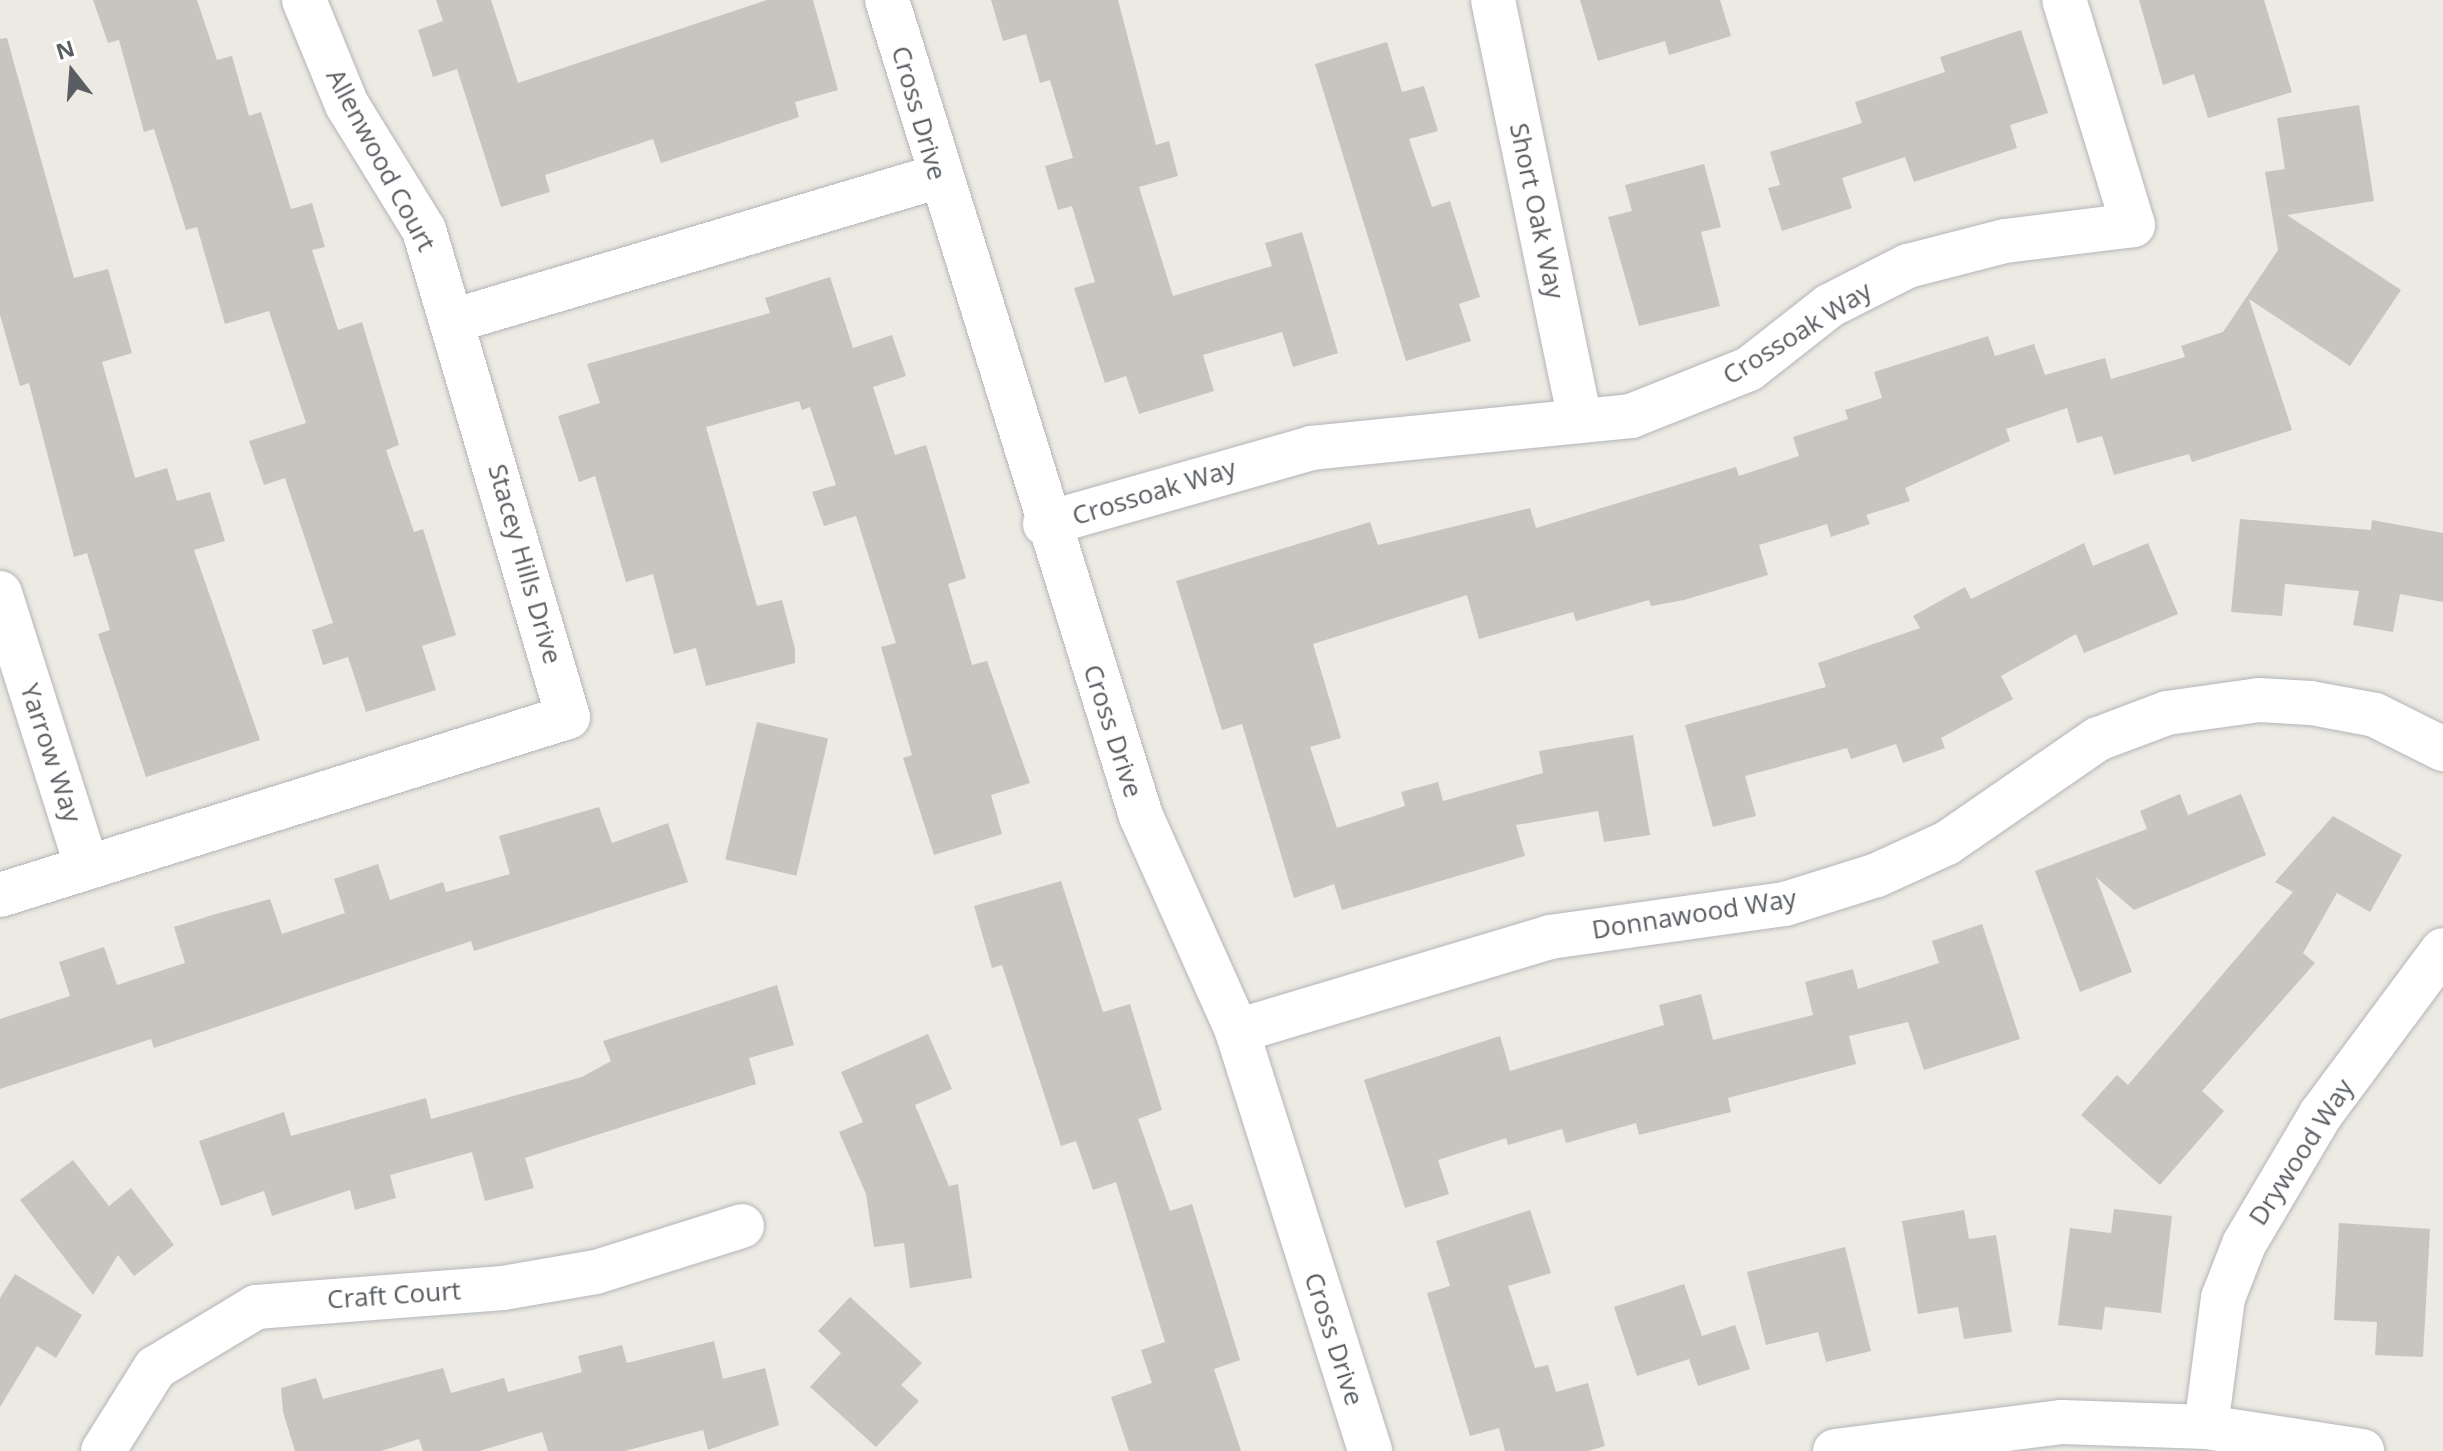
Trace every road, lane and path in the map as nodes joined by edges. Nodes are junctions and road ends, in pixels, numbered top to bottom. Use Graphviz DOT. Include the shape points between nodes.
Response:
graph roads {
  1 [pos="304,0"];
  2 [pos="887,0"];
  3 [pos="1493,0"];
  4 [pos="2064,0"];
  5 [pos="936,177"];
  6 [pos="456,320"];
  7 [pos="1580,421"];
  8 [pos="1045,524"];
  9 [pos="0,593"];
  10 [pos="2443,749"];
  11 [pos="87,868"];
  12 [pos="0,895"];
  13 [pos="2443,950"];
  14 [pos="1237,1031"];
  15 [pos="742,1226"];
  16 [pos="2206,1427"];
  17 [pos="103,1451"];
  18 [pos="1370,1451"];
  19 [pos="1835,1451"];
  20 [pos="2362,1451"];
  1 -- 6 [label="street, Allenwood Court" via="347,105 424,230"];
  2 -- 5 [label="street, Cross Drive"];
  3 -- 7 [label="street, Short Oak Way"];
  4 -- 7 [label="street, Crossoak Way" via="2133,225 2005,241 1908,266 1829,306 1736,375 1631,416"];
  5 -- 6 [label="street"];
  5 -- 8 [label="street, Cross Drive"];
  6 -- 11 [label="street, Stacey Hills Drive" via="568,717"];
  7 -- 8 [label="street, Crossoak Way" via="1311,448"];
  8 -- 14 [label="street, Cross Drive" via="1141,816"];
  9 -- 11 [label="street, Yarrow Way"];
  10 -- 14 [label="street, Donnawood Way" via="2375,715 2311,703 2259,700 2167,713 2098,739 1947,843 1877,875 1785,904 1550,937"];
  11 -- 12 [label="street, Stacey Hills Drive"];
  13 -- 16 [label="street, Drywood Way" via="2321,1114 2244,1244 2223,1298"];
  14 -- 18 [label="street, Cross Drive"];
  15 -- 17 [label="street, Craft Court" via="596,1272 518,1285 256,1307 155,1368"];
  16 -- 19 [label="street" via="2062,1422"];
  16 -- 20 [label="street"];
}
